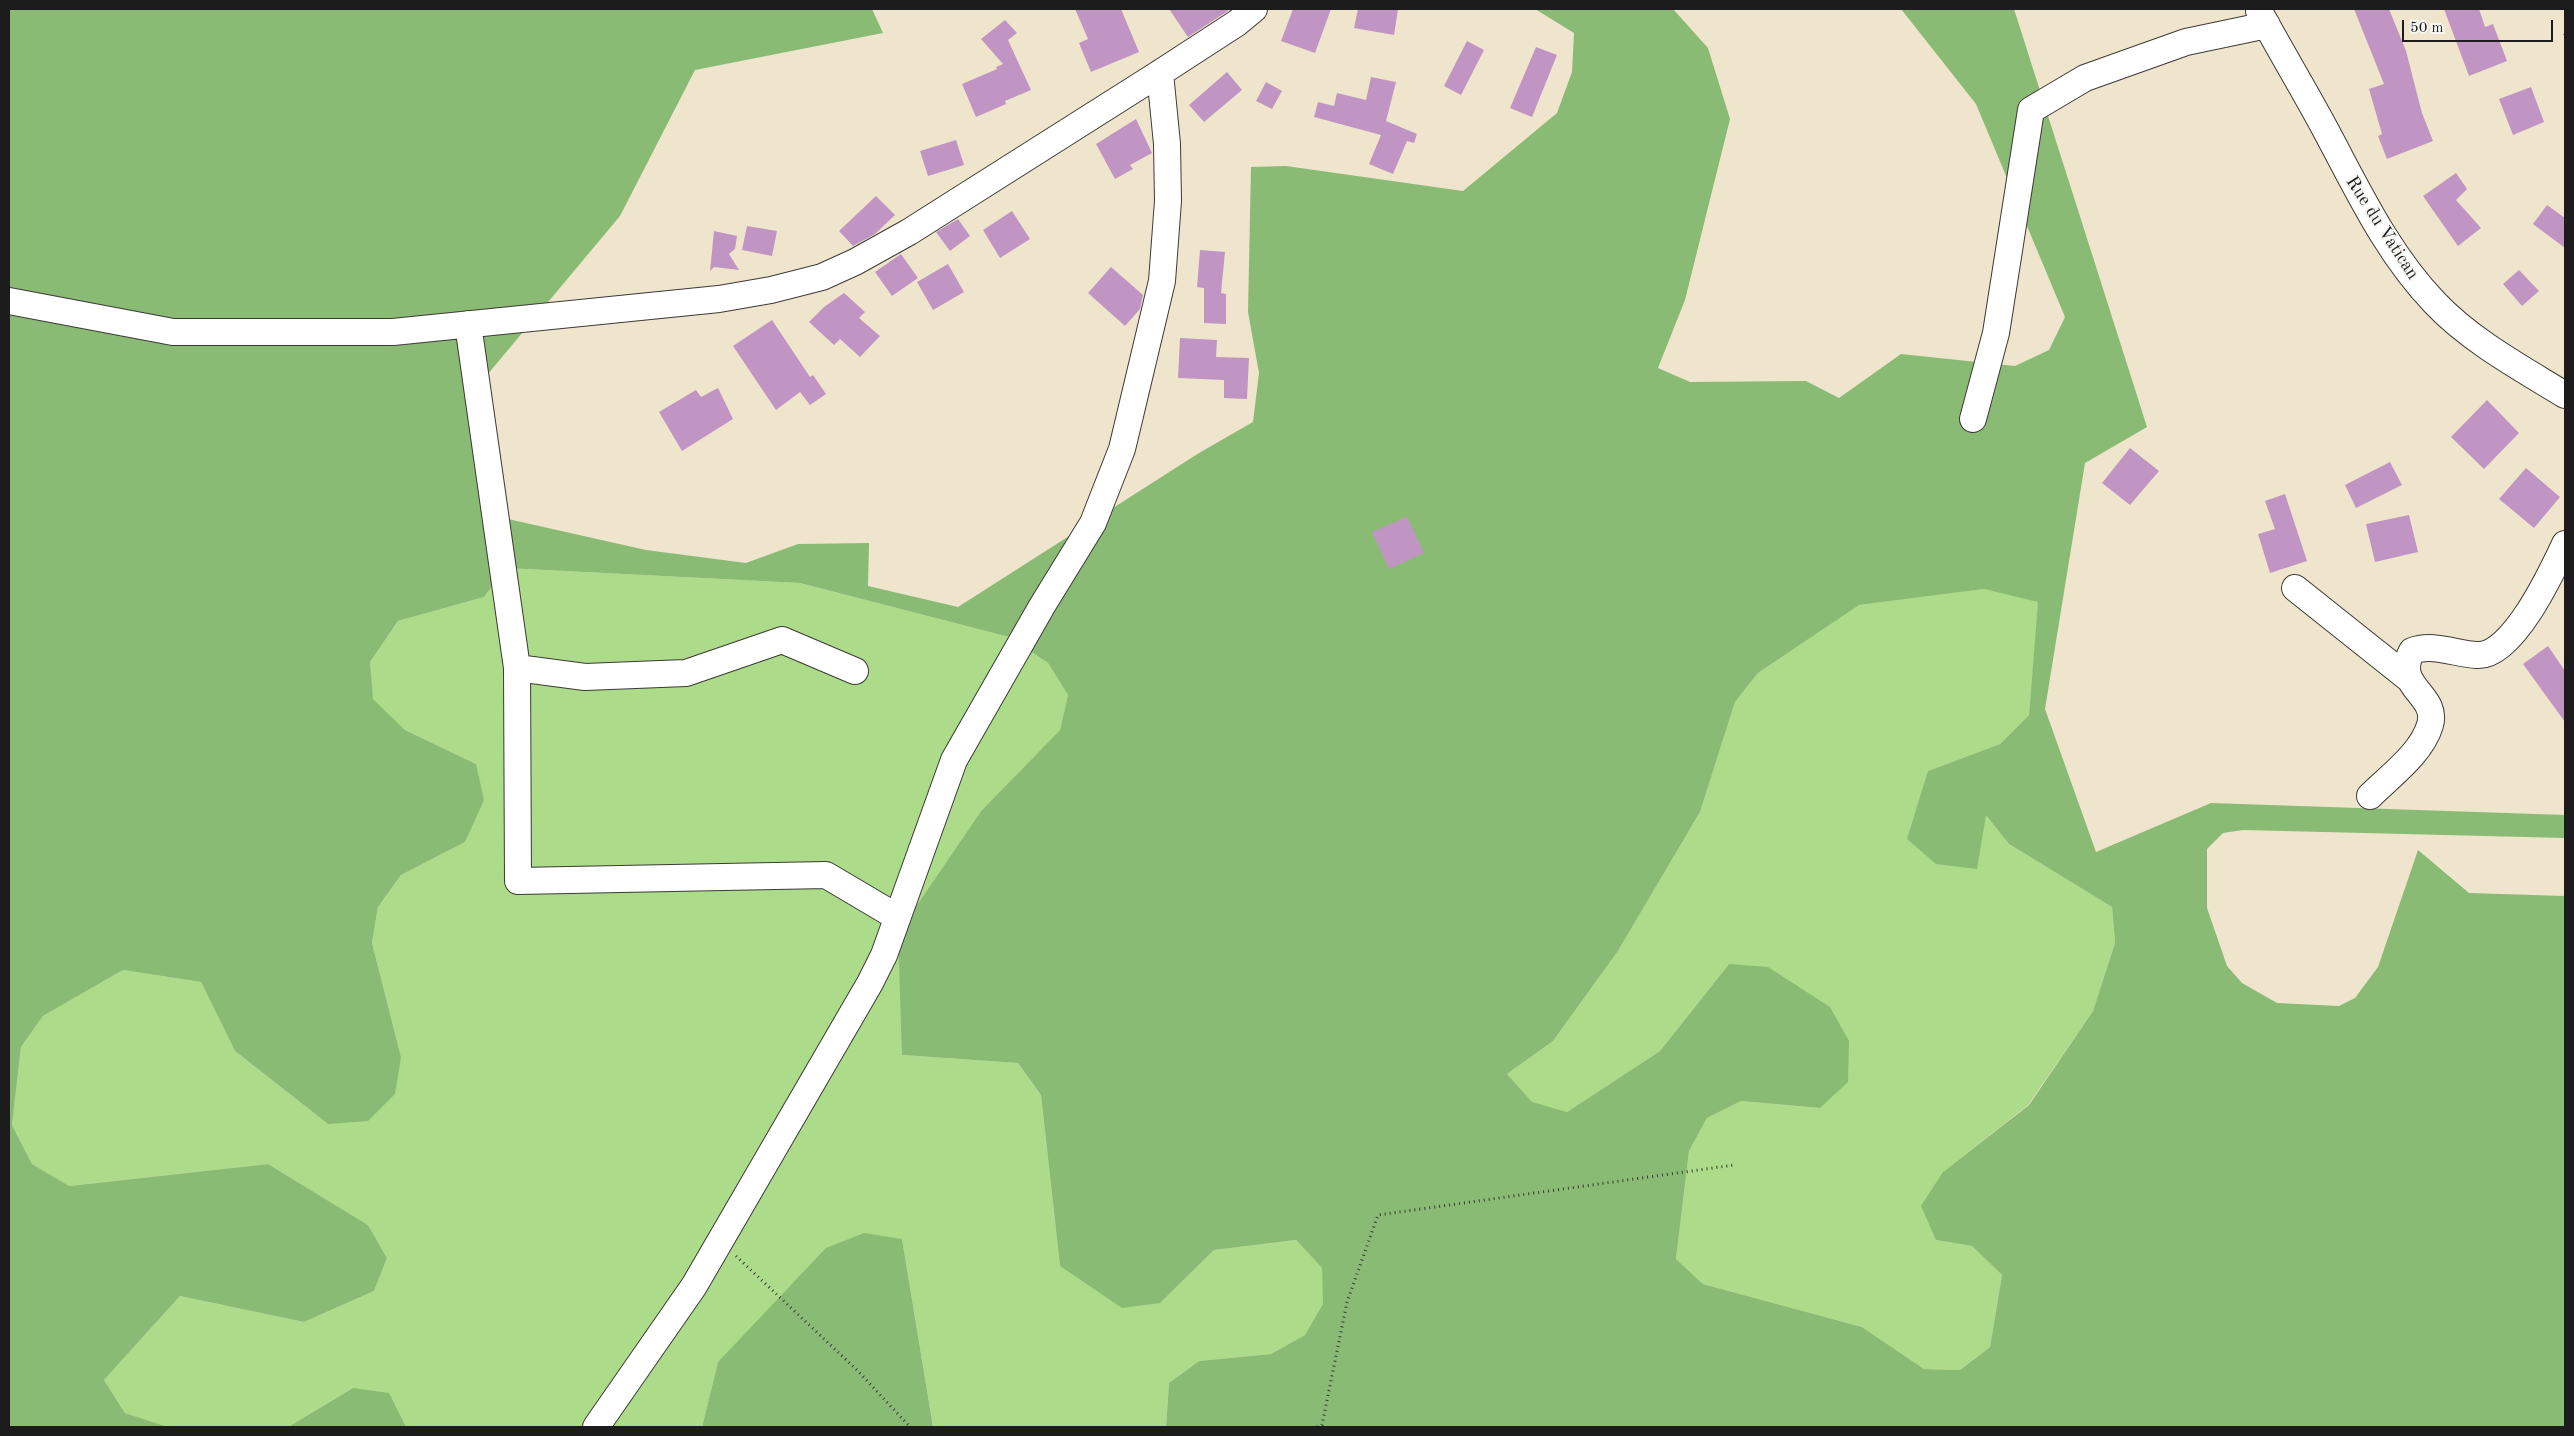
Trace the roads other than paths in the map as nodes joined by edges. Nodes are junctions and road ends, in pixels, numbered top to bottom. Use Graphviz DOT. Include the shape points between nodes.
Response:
graph roads {
  1 [pos="1254,9"];
  2 [pos="2262,17"];
  3 [pos="1160,74"];
  4 [pos="9,300"];
  5 [pos="468,324"];
  6 [pos="2565,395"];
  7 [pos="1973,419"];
  8 [pos="2565,544"];
  9 [pos="2295,588"];
  10 [pos="516,668"];
  11 [pos="855,671"];
  12 [pos="2408,678"];
  13 [pos="2370,796"];
  14 [pos="897,917"];
  15 [pos="596,1427"];
  1 -- 3 [label="street"];
  2 -- 6 [label="street, Rue du Vatican" via="2325,128 2348,176 2408,273 2436,304 2476,337"];
  2 -- 7 [label="street" via="2085,78 2031,110 1996,333"];
  3 -- 5 [label="street" via="909,232 822,277 719,299"];
  3 -- 14 [label="street" via="1167,144 1168,201 1162,281 1122,449 1093,523 954,760"];
  4 -- 5 [label="street" via="173,332 393,332"];
  5 -- 10 [label="street"];
  8 -- 12 [label="street" via="2528,615 2494,652 2478,656 2427,648 2412,651 2408,660"];
  9 -- 12 [label="street"];
  10 -- 11 [label="street" via="585,677 686,673 782,640"];
  10 -- 14 [label="street" via="518,881 826,875"];
  12 -- 13 [label="street" via="2426,702 2430,724 2419,746"];
  14 -- 15 [label="street" via="870,983 721,1242"];
}
